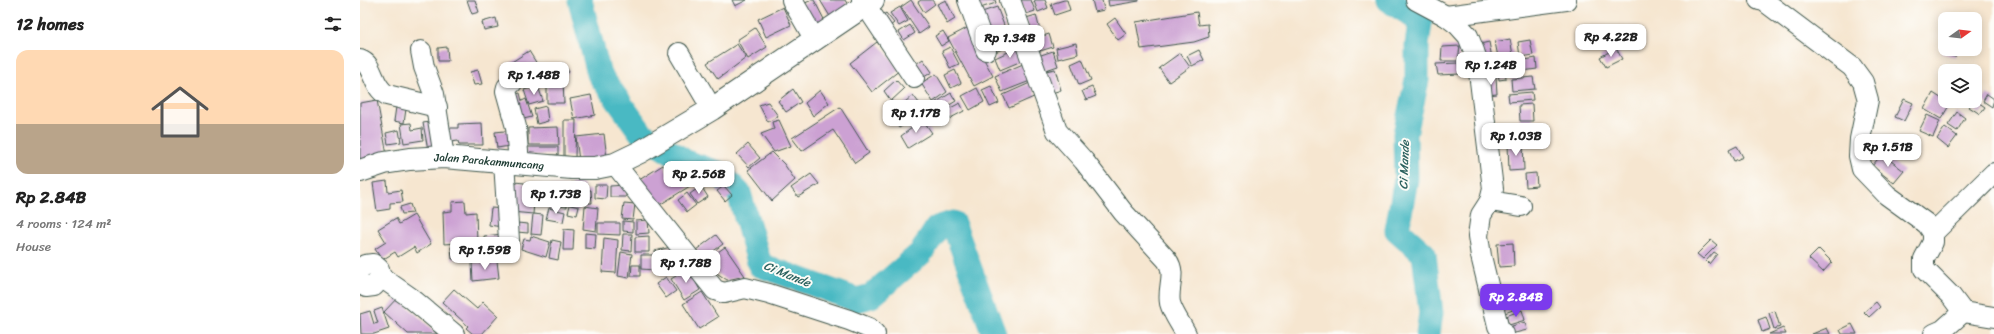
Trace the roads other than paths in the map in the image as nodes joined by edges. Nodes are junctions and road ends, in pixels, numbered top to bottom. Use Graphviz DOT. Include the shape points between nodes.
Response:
graph roads {
  1 [pos="792,0"];
  2 [pos="968,0"];
  3 [pos="1010,0"];
  4 [pos="1416,0"];
  5 [pos="1566,0"];
  6 [pos="1759,0"];
  7 [pos="867,2"];
  8 [pos="1446,16"];
  9 [pos="814,40"];
  10 [pos="986,50"];
  11 [pos="421,51"];
  12 [pos="679,53"];
  13 [pos="360,60"];
  14 [pos="914,78"];
  15 [pos="512,83"];
  16 [pos="437,107"];
  17 [pos="712,109"];
  18 [pos="444,157"];
  19 [pos="512,163"];
  20 [pos="615,164"];
  21 [pos="360,171"];
  22 [pos="1994,173"];
  23 [pos="1490,201"];
  24 [pos="1521,206"];
  25 [pos="1933,233"];
  26 [pos="509,240"];
  27 [pos="361,268"];
  28 [pos="1963,312"];
  29 [pos="1994,317"];
  30 [pos="872,331"];
  31 [pos="454,334"];
  32 [pos="1186,334"];
  33 [pos="1503,334"];
  34 [pos="1934,334"];
  1 -- 9 [label="street"];
  2 -- 10 [label="street"];
  3 -- 32 [label="street" via="1057,131 1171,266 1171,306"];
  4 -- 8 [label="street"];
  5 -- 8 [label="street"];
  6 -- 25 [label="street" via="1764,1 1852,67 1863,82 1868,100 1860,139 1859,156 1862,169 1887,195 1928,224"];
  7 -- 9 [label="main road, Jalan Parakanmuncang"];
  7 -- 14 [label="street"];
  8 -- 23 [label="street" via="1468,36 1478,64 1492,175 1493,189"];
  9 -- 17 [label="main road, Jalan Parakanmuncang"];
  11 -- 16 [label="street"];
  12 -- 17 [label="street"];
  13 -- 16 [label="street" via="369,66 380,92"];
  15 -- 19 [label="street" via="506,87 506,92 516,127"];
  16 -- 18 [label="street"];
  17 -- 20 [label="main road, Jalan Parakanmuncang"];
  18 -- 19 [label="main road, Jalan Parakanmuncang"];
  18 -- 21 [label="main road, Jalan Parakanmuncang" via="397,161"];
  19 -- 20 [label="main road, Jalan Parakanmuncang" via="595,168"];
  19 -- 26 [label="street"];
  20 -- 30 [label="street" via="715,290 724,293 740,288 761,292 849,320"];
  22 -- 25 [label="street"];
  23 -- 24 [label="street"];
  23 -- 33 [label="street" via="1481,215 1478,236 1498,326"];
  25 -- 28 [label="street" via="1933,242 1924,259 1924,268"];
  27 -- 31 [label="street" via="376,266 381,277"];
  28 -- 29 [label="street"];
  28 -- 34 [label="street" via="1943,330"];
}
